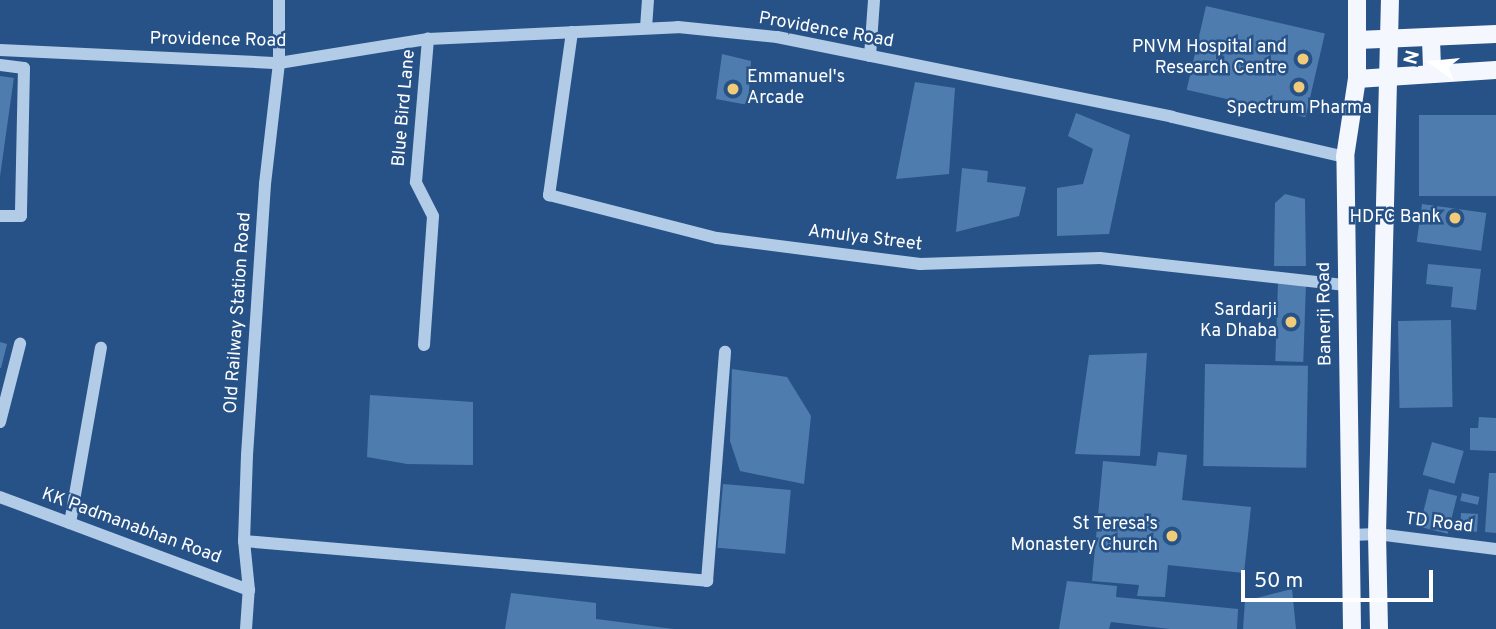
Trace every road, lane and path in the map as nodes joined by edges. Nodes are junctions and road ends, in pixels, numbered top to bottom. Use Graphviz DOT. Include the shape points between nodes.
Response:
graph roads {
  1 [pos="279,0"];
  2 [pos="648,0"];
  3 [pos="874,0"];
  4 [pos="1357,0"];
  5 [pos="1390,0"];
  6 [pos="646,28"];
  7 [pos="572,32"];
  8 [pos="1496,34"];
  9 [pos="1389,38"];
  10 [pos="428,39"];
  11 [pos="1431,39"];
  12 [pos="1358,40"];
  13 [pos="0,50"];
  14 [pos="870,56"];
  15 [pos="279,63"];
  16 [pos="0,65"];
  17 [pos="1496,69"];
  18 [pos="1432,74"];
  19 [pos="1388,78"];
  20 [pos="1357,79"];
  21 [pos="1345,158"];
  22 [pos="0,216"];
  23 [pos="1346,285"];
  24 [pos="20,344"];
  25 [pos="424,345"];
  26 [pos="101,348"];
  27 [pos="725,352"];
  28 [pos="0,422"];
  29 [pos="0,497"];
  30 [pos="70,523"];
  31 [pos="1377,534"];
  32 [pos="1351,535"];
  33 [pos="244,541"];
  34 [pos="1496,549"];
  35 [pos="249,590"];
  36 [pos="246,629"];
  37 [pos="1352,629"];
  38 [pos="1379,629"];
  1 -- 15 [label="street, Old Railway Station Road"];
  2 -- 6 [label="street"];
  3 -- 14 [label="street"];
  4 -- 12 [label="main road, Banerji Road"];
  5 -- 9 [label="main road"];
  6 -- 7 [label="street, Providence Road"];
  6 -- 14 [label="street, Providence Road" via="777,37"];
  7 -- 10 [label="street, Providence Road"];
  7 -- 23 [label="street, Amulya Street" via="549,195 717,238 920,264 1100,258"];
  8 -- 11 [label="main road"];
  9 -- 11 [label="main road"];
  9 -- 12 [label="main road"];
  9 -- 19 [label="main road"];
  10 -- 15 [label="street, Providence Road"];
  10 -- 25 [label="street, Blue Bird Lane" via="416,183 433,216"];
  11 -- 18 [label="main road"];
  12 -- 20 [label="main road, Banerji Road"];
  13 -- 15 [label="street, Providence Road"];
  14 -- 21 [label="street, Providence Road" via="1172,117"];
  15 -- 33 [label="street, Old Railway Station Road" via="265,184"];
  16 -- 22 [label="street" via="24,68 21,216"];
  17 -- 18 [label="main road"];
  18 -- 19 [label="main road"];
  19 -- 20 [label="main road"];
  19 -- 31 [label="main road"];
  20 -- 21 [label="main road, Banerji Road"];
  21 -- 23 [label="main road, Banerji Road"];
  23 -- 32 [label="main road, Banerji Road"];
  24 -- 28 [label="street"];
  26 -- 30 [label="street"];
  27 -- 33 [label="street" via="707,581"];
  29 -- 30 [label="street, KK Padmanabhan Road"];
  30 -- 35 [label="street, KK Padmanabhan Road"];
  31 -- 32 [label="street, TD Road"];
  31 -- 34 [label="street, TD Road"];
  31 -- 38 [label="main road"];
  32 -- 37 [label="main road, Banerji Road"];
  33 -- 35 [label="street, Old Railway Station Road"];
  35 -- 36 [label="street, Old Railway Station Road"];
}
